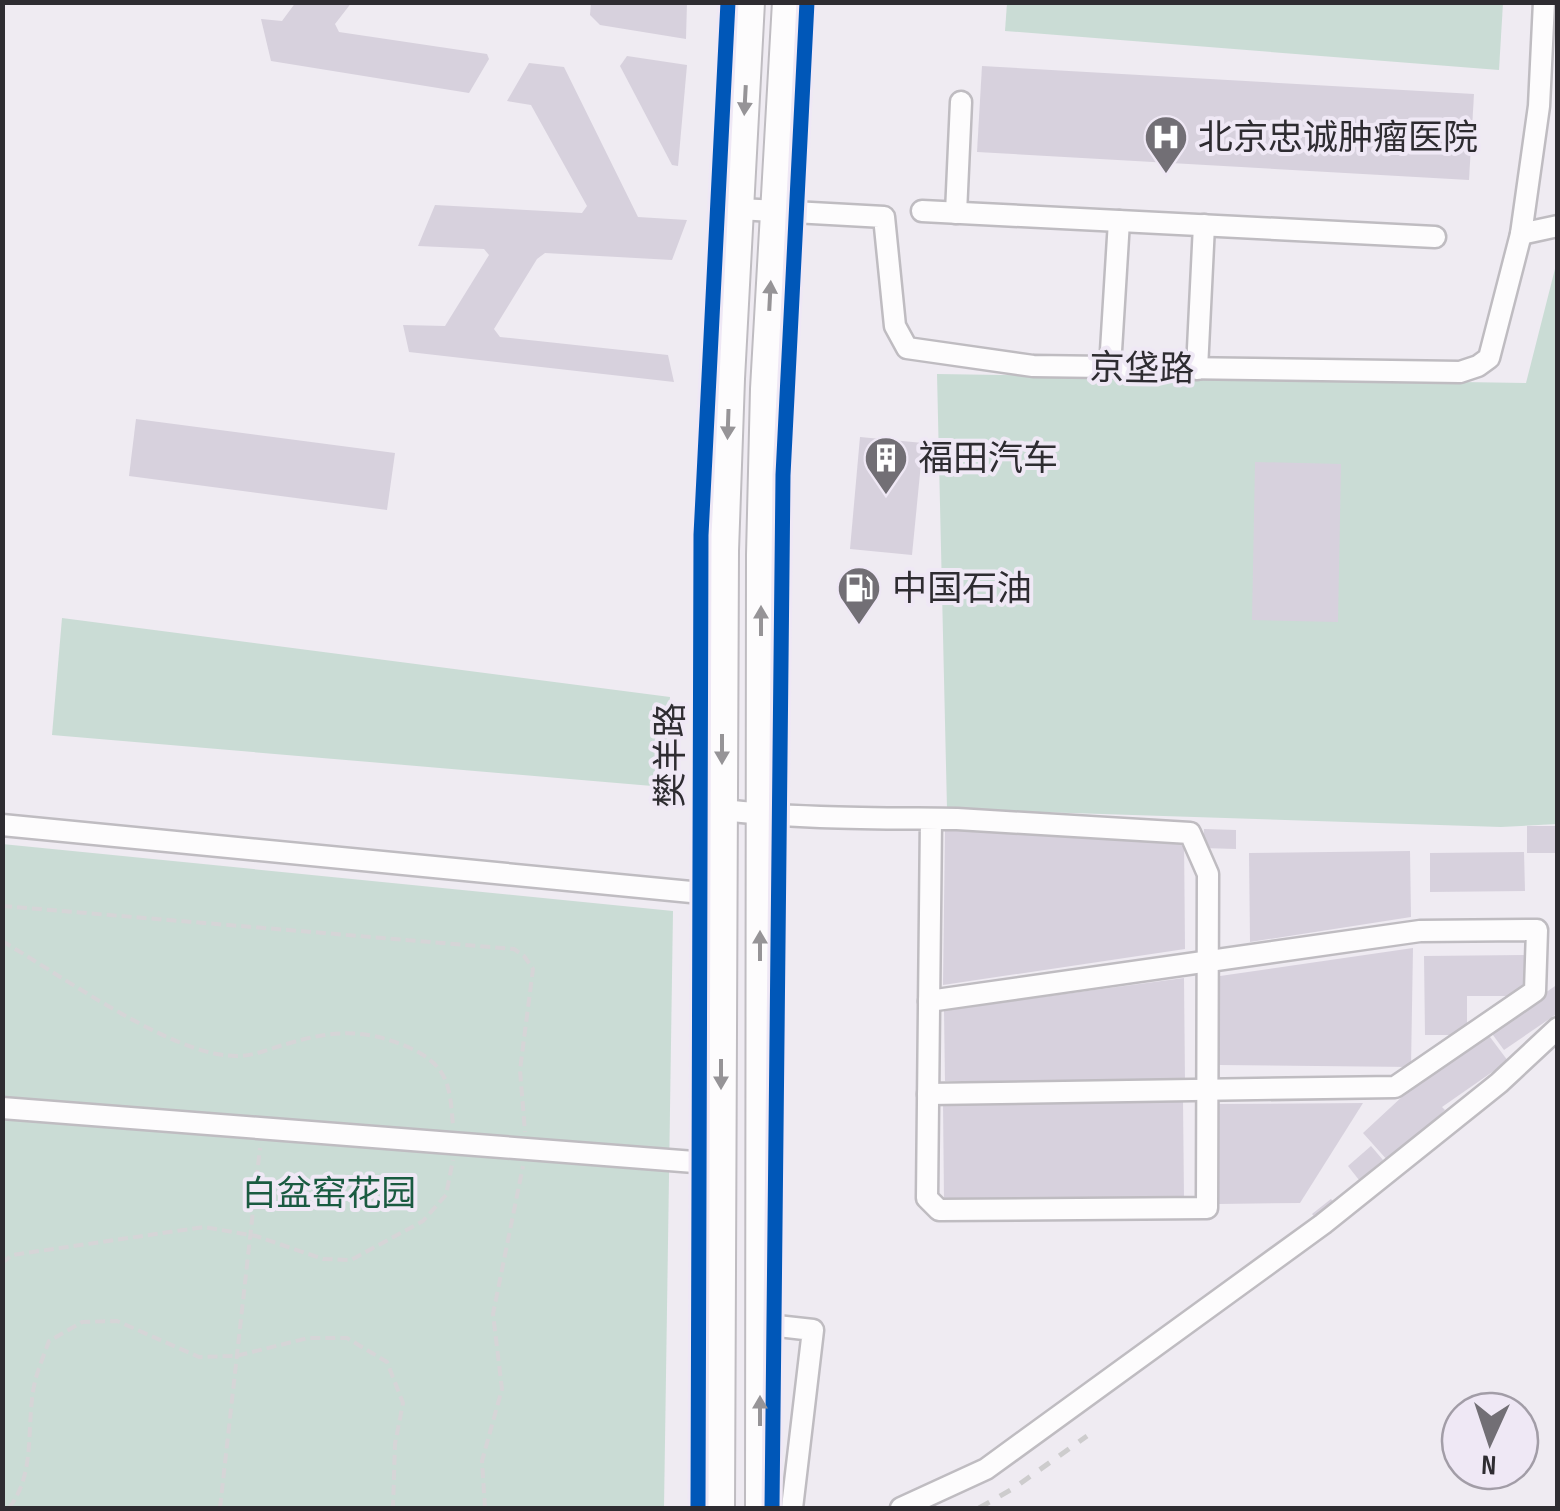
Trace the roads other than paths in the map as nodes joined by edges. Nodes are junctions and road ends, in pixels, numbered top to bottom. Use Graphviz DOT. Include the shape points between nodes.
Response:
graph roads {
  1 [pos="750,2"];
  2 [pos="786,2"];
  3 [pos="1544,2"];
  4 [pos="961,102"];
  5 [pos="739,209"];
  6 [pos="774,211"];
  7 [pos="922,211"];
  8 [pos="956,213"];
  9 [pos="1119,221"];
  10 [pos="1204,226"];
  11 [pos="1558,226"];
  12 [pos="1521,234"];
  13 [pos="1435,237"];
  14 [pos="1110,367"];
  15 [pos="1198,369"];
  16 [pos="723,810"];
  17 [pos="760,814"];
  18 [pos="931,819"];
  19 [pos="2,825"];
  20 [pos="722,895"];
  21 [pos="1208,961"];
  22 [pos="929,1001"];
  23 [pos="1558,1028"];
  24 [pos="1207,1090"];
  25 [pos="928,1094"];
  26 [pos="2,1108"];
  27 [pos="720,1164"];
  28 [pos="760,1324"];
  29 [pos="720,1508"];
  30 [pos="760,1508"];
  31 [pos="792,1508"];
  32 [pos="902,1508"];
  1 -- 5 [label="main road, 樊羊路, one-way"];
  2 -- 6 [label="main road"];
  3 -- 12 [label="street, 京垡路" via="1539,106"];
  4 -- 8 [label="street"];
  5 -- 6 [label="street, 京垡路"];
  5 -- 16 [label="main road, 樊羊路, one-way" via="725,532"];
  6 -- 14 [label="street, 京垡路" via="884,217 895,326 907,348 1033,366"];
  17 -- 6 [label="main road, one-way"];
  7 -- 8 [label="street"];
  8 -- 9 [label="street"];
  9 -- 10 [label="street"];
  9 -- 14 [label="street"];
  10 -- 13 [label="street"];
  10 -- 15 [label="street"];
  11 -- 12 [label="street"];
  12 -- 15 [label="street, 京垡路" via="1489,358 1478,366 1460,372"];
  14 -- 15 [label="street, 京垡路"];
  16 -- 17 [label="street"];
  16 -- 20 [label="main road, 樊羊路"];
  17 -- 18 [label="street"];
  28 -- 17 [label="main road, one-way"];
  18 -- 21 [label="street" via="1190,833 1208,874"];
  18 -- 22 [label="street"];
  19 -- 20 [label="street"];
  20 -- 27 [label="main road, 樊羊路, one-way"];
  21 -- 22 [label="street"];
  21 -- 24 [label="street"];
  21 -- 24 [label="street" via="1420,931 1537,930 1535,991 1395,1086"];
  22 -- 25 [label="street"];
  23 -- 32 [label="street" via="1308,1236 986,1469"];
  24 -- 25 [label="street"];
  24 -- 25 [label="street" via="1206,1208 939,1210 927,1198"];
  26 -- 27 [label="street"];
  27 -- 29 [label="main road, 樊羊路"];
  30 -- 28 [label="main road, one-way"];
  28 -- 31 [label="street" via="813,1330"];
}
